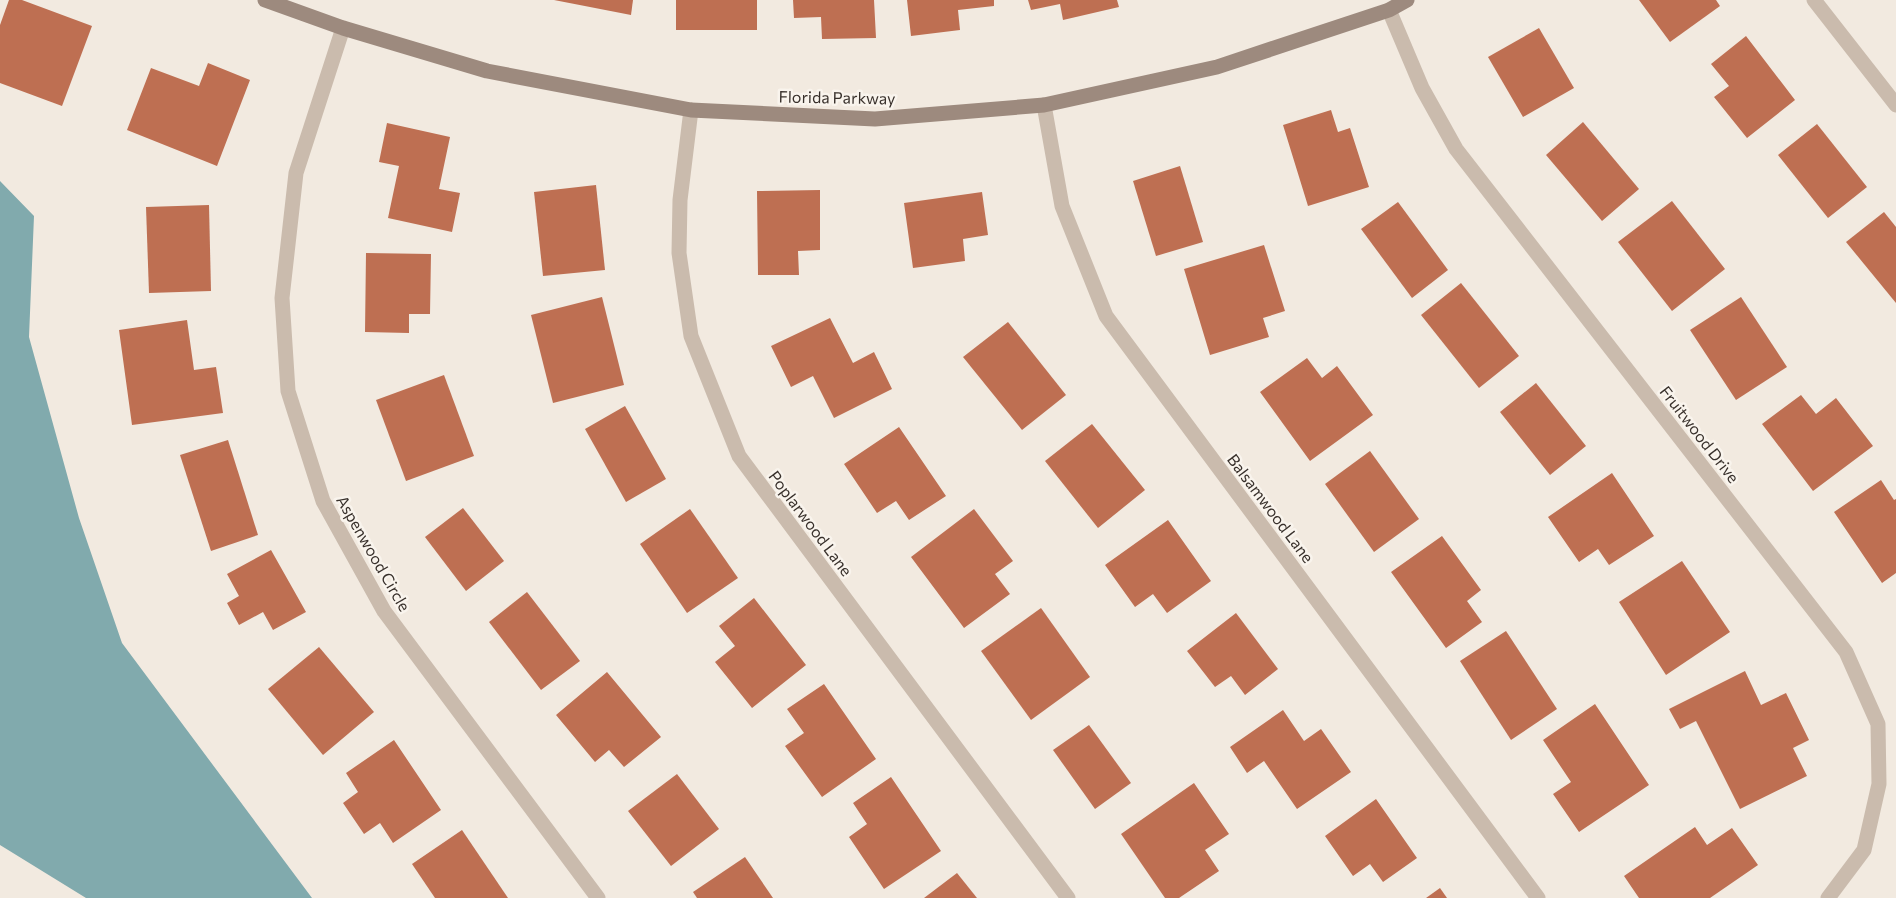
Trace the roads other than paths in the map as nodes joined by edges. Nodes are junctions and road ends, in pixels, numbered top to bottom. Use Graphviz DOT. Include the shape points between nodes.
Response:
graph roads {
  1 [pos="265,0"];
  2 [pos="1407,0"];
  3 [pos="1814,0"];
  4 [pos="1389,10"];
  5 [pos="343,28"];
  6 [pos="1044,105"];
  7 [pos="1896,105"];
  8 [pos="691,110"];
  9 [pos="598,898"];
  10 [pos="1068,898"];
  11 [pos="1538,898"];
  12 [pos="1828,898"];
  1 -- 5 [label="street, Florida Parkway"];
  2 -- 4 [label="street, Florida Parkway"];
  3 -- 7 [label="street"];
  4 -- 6 [label="street, Florida Parkway" via="1217,67"];
  4 -- 12 [label="street, Fruitwood Drive" via="1422,88 1456,149 1846,652 1878,724 1879,784 1864,850"];
  5 -- 8 [label="street, Florida Parkway" via="487,71"];
  5 -- 9 [label="street, Aspenwood Circle" via="296,173 282,298 288,391 323,501 384,610"];
  6 -- 8 [label="street, Florida Parkway" via="875,119"];
  6 -- 11 [label="street, Balsamwood Lane" via="1062,206 1106,316"];
  8 -- 10 [label="street, Poplarwood Lane" via="680,200 679,253 691,336 739,456"];
}
